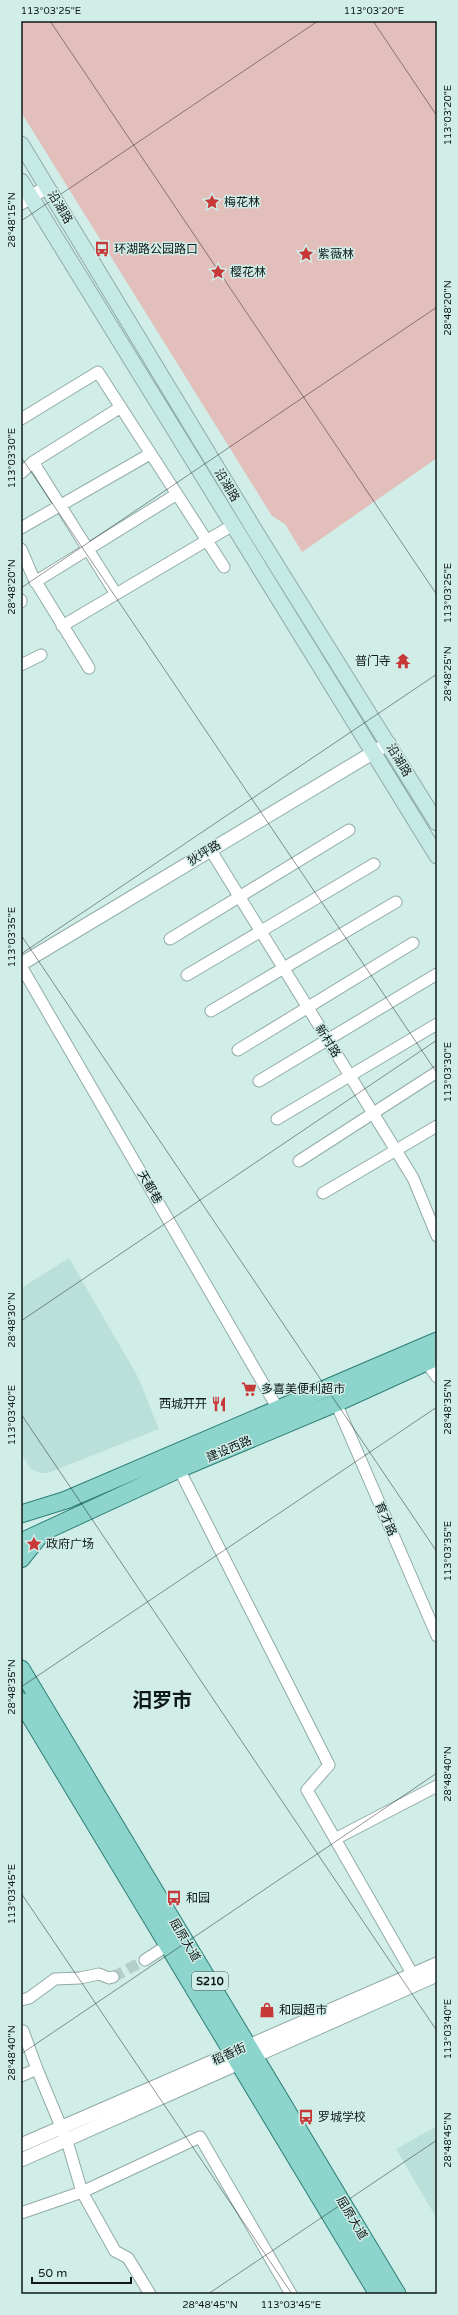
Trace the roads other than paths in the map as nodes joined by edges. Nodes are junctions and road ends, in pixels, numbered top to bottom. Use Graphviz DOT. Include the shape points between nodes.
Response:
graph roads {
  1 [pos="21,144"];
  2 [pos="21,180"];
  3 [pos="47,187"];
  4 [pos="26,200"];
  5 [pos="121,408"];
  6 [pos="21,419"];
  7 [pos="150,454"];
  8 [pos="33,462"];
  9 [pos="21,473"];
  10 [pos="177,494"];
  11 [pos="60,505"];
  12 [pos="234,525"];
  13 [pos="21,528"];
  14 [pos="207,541"];
  15 [pos="21,549"];
  16 [pos="88,549"];
  17 [pos="224,567"];
  18 [pos="35,582"];
  19 [pos="116,594"];
  20 [pos="62,626"];
  21 [pos="41,655"];
  22 [pos="21,665"];
  23 [pos="89,668"];
  24 [pos="389,743"];
  25 [pos="373,753"];
  26 [pos="437,823"];
  27 [pos="349,830"];
  28 [pos="210,849"];
  29 [pos="437,856"];
  30 [pos="374,864"];
  31 [pos="240,897"];
  32 [pos="396,902"];
  33 [pos="261,932"];
  34 [pos="170,939"];
  35 [pos="413,943"];
  36 [pos="21,965"];
  37 [pos="284,969"];
  38 [pos="437,974"];
  39 [pos="187,975"];
  40 [pos="308,1008"];
  41 [pos="211,1011"];
  42 [pos="437,1024"];
  43 [pos="328,1040"];
  44 [pos="238,1050"];
  45 [pos="437,1072"];
  46 [pos="349,1076"];
  47 [pos="259,1082"];
  48 [pos="372,1112"];
  49 [pos="277,1119"];
  50 [pos="437,1126"];
  51 [pos="396,1151"];
  52 [pos="299,1161"];
  53 [pos="323,1193"];
  54 [pos="437,1236"];
  55 [pos="437,1341"];
  56 [pos="432,1360"];
  57 [pos="437,1378"];
  58 [pos="336,1403"];
  59 [pos="278,1409"];
  60 [pos="179,1470"];
  61 [pos="24,1512"];
  62 [pos="42,1533"];
  63 [pos="21,1542"];
  64 [pos="21,1559"];
  65 [pos="437,1636"];
  66 [pos="21,1669"];
  67 [pos="21,1701"];
  68 [pos="437,1786"];
  69 [pos="335,1839"];
  70 [pos="168,1945"];
  71 [pos="145,1960"];
  72 [pos="437,1964"];
  73 [pos="413,1975"];
  74 [pos="437,1975"];
  75 [pos="114,1977"];
  76 [pos="21,2000"];
  77 [pos="21,2032"];
  78 [pos="252,2051"];
  79 [pos="236,2057"];
  80 [pos="37,2069"];
  81 [pos="21,2076"];
  82 [pos="62,2127"];
  83 [pos="67,2141"];
  84 [pos="21,2145"];
  85 [pos="21,2160"];
  86 [pos="82,2192"];
  87 [pos="21,2213"];
  88 [pos="150,2294"];
  89 [pos="290,2294"];
  90 [pos="378,2294"];
  91 [pos="397,2294"];
  1 -- 3 [label="main road, 沿湖路"];
  2 -- 4 [label="main road, 沿湖路"];
  3 -- 4 [label="street"];
  3 -- 24 [label="main road, 沿湖路" via="257,534"];
  4 -- 12 [label="main road, 沿湖路"];
  5 -- 6 [label="street" via="98,372"];
  5 -- 7 [label="street"];
  5 -- 8 [label="street"];
  7 -- 10 [label="street"];
  7 -- 11 [label="street"];
  8 -- 9 [label="street"];
  8 -- 11 [label="street"];
  10 -- 14 [label="street"];
  10 -- 16 [label="street"];
  11 -- 13 [label="street"];
  11 -- 16 [label="street"];
  12 -- 14 [label="street"];
  12 -- 25 [label="main road, 沿湖路"];
  14 -- 17 [label="street"];
  14 -- 19 [label="street"];
  15 -- 18 [label="street"];
  16 -- 18 [label="street"];
  16 -- 19 [label="street"];
  18 -- 20 [label="street"];
  19 -- 20 [label="street"];
  20 -- 23 [label="street"];
  21 -- 22 [label="street"];
  24 -- 25 [label="street, 狄坪路"];
  24 -- 26 [label="main road, 沿湖路"];
  25 -- 28 [label="street, 狄坪路"];
  25 -- 29 [label="main road, 沿湖路"];
  27 -- 31 [label="street"];
  28 -- 31 [label="street, 新村路"];
  28 -- 36 [label="street, 狄坪路"];
  30 -- 33 [label="street"];
  31 -- 33 [label="street, 新村路"];
  31 -- 34 [label="street"];
  32 -- 37 [label="street"];
  33 -- 37 [label="street, 新村路"];
  33 -- 39 [label="street"];
  35 -- 40 [label="street"];
  36 -- 59 [label="street, 天都巷"];
  37 -- 40 [label="street, 新村路"];
  37 -- 41 [label="street"];
  38 -- 43 [label="street"];
  40 -- 43 [label="street, 新村路"];
  40 -- 44 [label="street"];
  42 -- 46 [label="street"];
  43 -- 46 [label="street, 新村路"];
  43 -- 47 [label="street"];
  45 -- 48 [label="street"];
  46 -- 48 [label="street, 新村路"];
  46 -- 49 [label="street"];
  48 -- 51 [label="street, 新村路"];
  48 -- 52 [label="street"];
  50 -- 51 [label="street"];
  51 -- 53 [label="street"];
  51 -- 54 [label="street, 新村路" via="413,1178"];
  55 -- 59 [label="main road, 建设西路"];
  56 -- 57 [label="street"];
  56 -- 58 [label="main road, 建设西路"];
  58 -- 60 [label="main road, 建设西路"];
  58 -- 65 [label="street, 育才路"];
  59 -- 61 [label="main road, 建设西路" via="66,1500"];
  60 -- 62 [label="main road, 建设西路"];
  60 -- 69 [label="street" via="329,1765 307,1790"];
  62 -- 63 [label="main road, 建设西路"];
  62 -- 64 [label="main road"];
  66 -- 78 [label="main road, 屈原大道 / S210"];
  67 -- 70 [label="main road, 屈原大道 / S210"];
  68 -- 69 [label="street"];
  69 -- 73 [label="street"];
  70 -- 71 [label="street"];
  70 -- 79 [label="main road, 屈原大道 / S210"];
  72 -- 73 [label="street, 稻香街"];
  73 -- 78 [label="street, 稻香街"];
  74 -- 78 [label="street"];
  75 -- 76 [label="street" via="99,1974 55,1979 29,1998"];
  77 -- 80 [label="street" via="24,2031"];
  78 -- 79 [label="street, 稻香街"];
  78 -- 91 [label="main road, 屈原大道 / S210"];
  79 -- 82 [label="street, 稻香街"];
  79 -- 83 [label="street"];
  79 -- 90 [label="main road, 屈原大道 / S210"];
  80 -- 81 [label="street"];
  80 -- 82 [label="street"];
  82 -- 83 [label="street"];
  82 -- 84 [label="street, 稻香街"];
  83 -- 85 [label="street"];
  83 -- 86 [label="street"];
  86 -- 87 [label="street"];
  86 -- 88 [label="street" via="115,2251 128,2258"];
  86 -- 89 [label="street" via="200,2136"];
}
